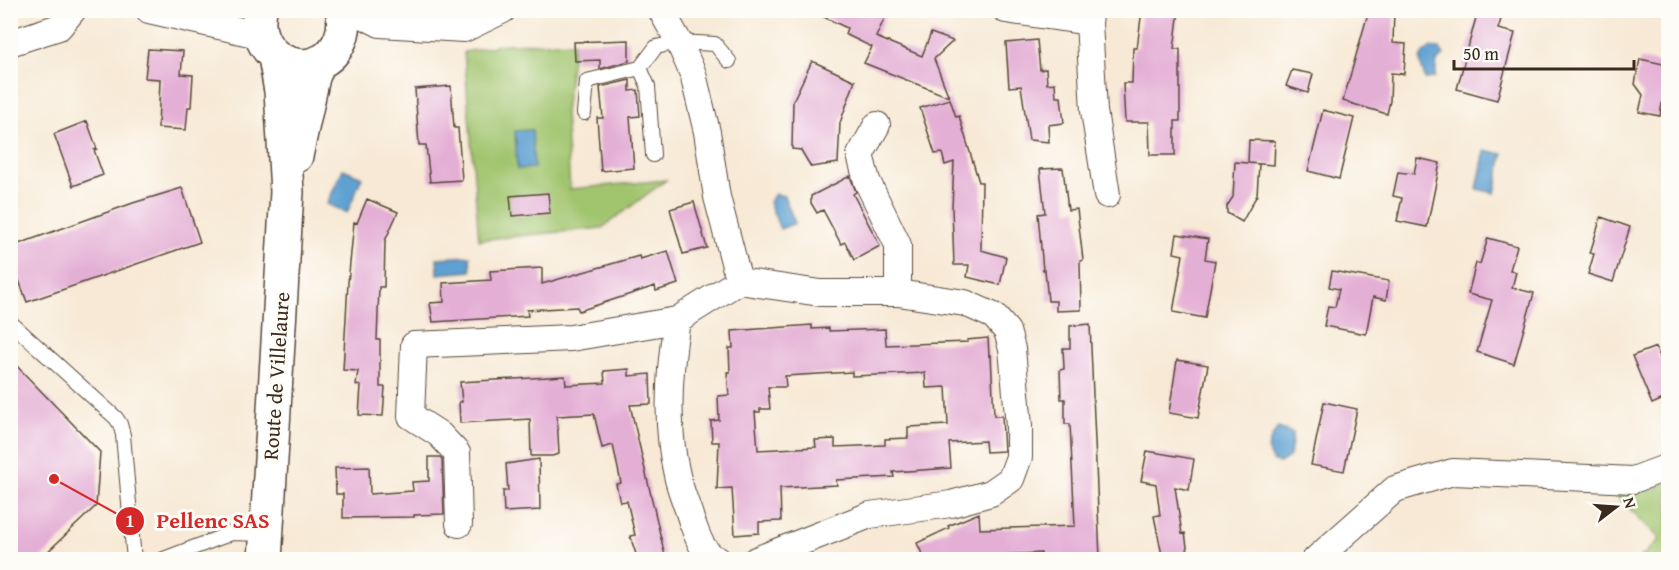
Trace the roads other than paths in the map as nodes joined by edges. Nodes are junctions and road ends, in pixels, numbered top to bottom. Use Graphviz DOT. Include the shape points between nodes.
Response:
graph roads {
  1 [pos="73,10"];
  2 [pos="149,10"];
  3 [pos="224,10"];
  4 [pos="353,10"];
  5 [pos="503,10"];
  6 [pos="661,10"];
  7 [pos="1006,10"];
  8 [pos="1090,16"];
  9 [pos="196,20"];
  10 [pos="380,24"];
  11 [pos="265,34"];
  12 [pos="334,38"];
  13 [pos="679,42"];
  14 [pos="10,44"];
  15 [pos="729,61"];
  16 [pos="640,68"];
  17 [pos="584,113"];
  18 [pos="877,125"];
  19 [pos="653,155"];
  20 [pos="287,192"];
  21 [pos="1107,195"];
  22 [pos="739,281"];
  23 [pos="898,293"];
  24 [pos="676,320"];
  25 [pos="10,321"];
  26 [pos="1668,467"];
  27 [pos="459,524"];
  28 [pos="266,547"];
  29 [pos="712,559"];
  30 [pos="134,560"];
  31 [pos="161,560"];
  32 [pos="756,560"];
  33 [pos="1315,560"];
  1 -- 14 [label="street" via="59,27"];
  2 -- 9 [label="street"];
  3 -- 9 [label="street"];
  4 -- 10 [label="street"];
  5 -- 10 [label="street" via="464,29"];
  6 -- 13 [label="street"];
  7 -- 8 [label="street"];
  8 -- 21 [label="street" via="1094,111"];
  9 -- 11 [label="street"];
  10 -- 12 [label="street"];
  11 -- 12 [label="main road" via="289,64 304,66"];
  11 -- 20 [label="main road, Route de Villelaure" via="281,92"];
  12 -- 20 [label="main road, Route de Villelaure" via="313,77"];
  13 -- 15 [label="lane" via="715,44"];
  13 -- 16 [label="lane" via="656,47"];
  13 -- 22 [label="street" via="693,74 705,120 717,196"];
  16 -- 17 [label="lane" via="587,81"];
  16 -- 19 [label="lane" via="648,86"];
  18 -- 23 [label="street" via="860,155 867,180 898,245"];
  20 -- 28 [label="main road, Route de Villelaure"];
  22 -- 23 [label="street" via="820,293"];
  22 -- 24 [label="street"];
  23 -- 32 [label="street" via="965,303 994,316 1006,331 1012,349 1019,426 1018,457 1011,479 991,493 951,504 870,515"];
  24 -- 27 [label="street" via="571,338 414,345 411,416 439,434 457,453"];
  24 -- 29 [label="street" via="670,428 676,476 699,542"];
  25 -- 30 [label="lane" via="120,424"];
  26 -- 33 [label="street" via="1633,480 1453,472 1395,489"];
  28 -- 31 [label="lane" via="232,533"];
}
